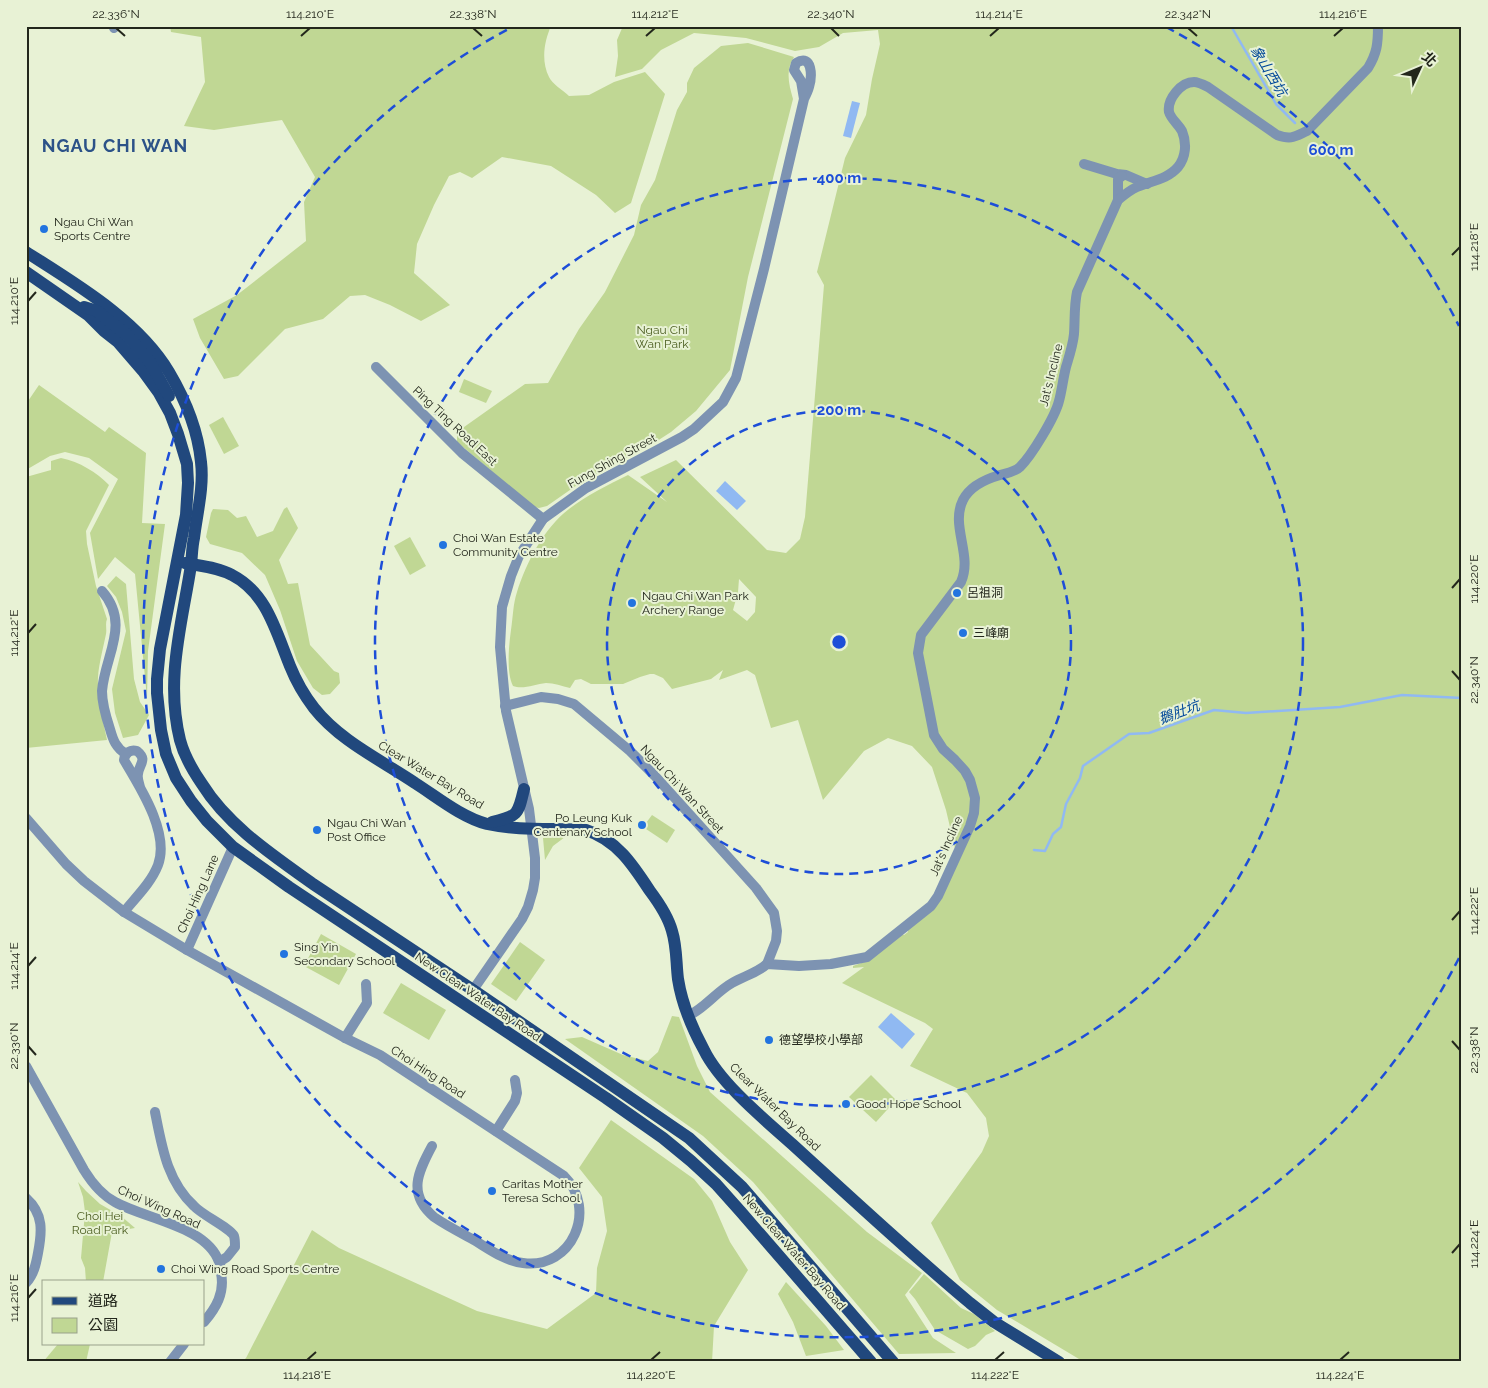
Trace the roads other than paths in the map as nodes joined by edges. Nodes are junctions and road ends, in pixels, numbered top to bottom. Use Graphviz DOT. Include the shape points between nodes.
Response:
graph roads {
  1 [pos="1378,26"];
  2 [pos="804,99"];
  3 [pos="1084,164"];
  4 [pos="1122,176"];
  5 [pos="1147,184"];
  6 [pos="1118,200"];
  7 [pos="26,252"];
  8 [pos="26,260"];
  9 [pos="26,272"];
  10 [pos="152,361"];
  11 [pos="376,367"];
  12 [pos="187,464"];
  13 [pos="201,473"];
  14 [pos="544,519"];
  15 [pos="177,562"];
  16 [pos="191,564"];
  17 [pos="102,591"];
  18 [pos="505,706"];
  19 [pos="125,757"];
  20 [pos="140,787"];
  21 [pos="524,789"];
  22 [pos="26,818"];
  23 [pos="487,823"];
  24 [pos="237,825"];
  25 [pos="532,828"];
  26 [pos="233,847"];
  27 [pos="124,912"];
  28 [pos="187,950"];
  29 [pos="767,964"];
  30 [pos="366,984"];
  31 [pos="473,990"];
  32 [pos="688,1016"];
  33 [pos="345,1038"];
  34 [pos="26,1066"];
  35 [pos="515,1080"];
  36 [pos="155,1112"];
  37 [pos="496,1131"];
  38 [pos="432,1146"];
  39 [pos="26,1198"];
  40 [pos="219,1262"];
  41 [pos="26,1283"];
  42 [pos="205,1321"];
  43 [pos="182,1346"];
  44 [pos="170,1362"];
  45 [pos="871,1362"];
  46 [pos="892,1362"];
  47 [pos="1059,1362"];
  1 -- 5 [label="street" via="1378,46 1368,68 1307,131 1294,138 1277,135 1208,87 1188,83 1170,101 1169,111 1182,131 1184,154 1178,167 1167,176"];
  2 -- 14 [label="street, Fung Shing Street" via="736,378 723,402 694,429 586,488"];
  3 -- 4 [label="street"];
  4 -- 5 [label="street"];
  4 -- 6 [label="street, Jat's Incline" via="1118,180"];
  5 -- 6 [label="street" via="1128,191"];
  6 -- 29 [label="street, Jat's Incline" via="1077,292 1074,336 1053,418 1019,468 990,478 963,499 958,520 966,564 964,574 918,644 934,735 965,771 975,798 970,826 938,896 931,906 867,957 831,964"];
  7 -- 13 [label="main road" via="125,320 152,348 169,371 187,407 199,447"];
  8 -- 10 [label="main road" via="73,290 77,297 76,305 94,310 108,319"];
  9 -- 12 [label="main road" via="88,315 140,367 170,413"];
  10 -- 12 [label="main road" via="181,425"];
  10 -- 13 [label="main road" via="166,379 179,407"];
  11 -- 14 [label="street, Ping Ting Road East" via="462,452"];
  12 -- 15 [label="main road" via="186,515"];
  13 -- 16 [label="main road"];
  14 -- 18 [label="street, Fung Shing Street" via="519,556 502,607 500,647"];
  15 -- 16 [label="main road, Clear Water Bay Road"];
  15 -- 26 [label="main road, New Clear Water Bay Road" via="157,679 161,730 176,778 191,802"];
  16 -- 23 [label="main road, Clear Water Bay Road" via="232,574 258,596 272,619 296,680 314,708 333,728 452,807"];
  16 -- 24 [label="main road, New Clear Water Bay Road" via="175,650 173,690 179,733 186,756 202,785"];
  17 -- 19 [label="street" via="113,607 116,629 102,692 103,702 114,742"];
  18 -- 21 [label="street, Fung Shing Street"];
  18 -- 29 [label="street, Ngau Chi Wan Street" via="541,697 574,704 630,751 756,888 774,913 776,941"];
  19 -- 20 [label="street"];
  19 -- 20 [label="street" via="135,750 142,756 137,776"];
  20 -- 27 [label="street" via="158,829 159,863 151,880"];
  21 -- 23 [label="main road" via="518,810 512,817"];
  21 -- 25 [label="street, Fung Shing Street"];
  22 -- 27 [label="street, Choi Hing Road" via="66,864"];
  23 -- 25 [label="main road, Clear Water Bay Road"];
  24 -- 26 [label="main road"];
  24 -- 31 [label="main road, New Clear Water Bay Road" via="313,884"];
  25 -- 31 [label="street, Fung Shing Street" via="535,878 528,907 508,942"];
  25 -- 32 [label="main road, Clear Water Bay Road" via="586,830 608,840 632,864 672,929 678,978"];
  26 -- 28 [label="street, Choi Hing Lane"];
  26 -- 45 [label="main road, New Clear Water Bay Road" via="606,1098 692,1161 741,1212"];
  27 -- 28 [label="street, Choi Hing Road"];
  28 -- 33 [label="street, Choi Hing Road"];
  29 -- 32 [label="street" via="731,983"];
  30 -- 33 [label="street" via="367,1003"];
  31 -- 46 [label="main road, New Clear Water Bay Road" via="689,1138 715,1161 742,1187"];
  32 -- 47 [label="main road, Clear Water Bay Road" via="705,1053 730,1086 970,1303 994,1322"];
  33 -- 37 [label="street, Choi Hing Road" via="380,1055"];
  34 -- 40 [label="street, Choi Wing Road" via="84,1170 105,1196 191,1233 206,1244"];
  35 -- 37 [label="street" via="515,1102"];
  36 -- 40 [label="street" via="165,1159 176,1185 201,1213 233,1235 235,1247"];
  37 -- 38 [label="street, Choi Hing Road" via="564,1176 577,1195 580,1216 574,1237 564,1250 545,1261 530,1264 508,1259 428,1212 420,1200 417,1180"];
  39 -- 41 [label="street" via="36,1210 42,1227 35,1266"];
  40 -- 42 [label="street" via="222,1290 219,1301"];
  43 -- 44 [label="street"];
}
